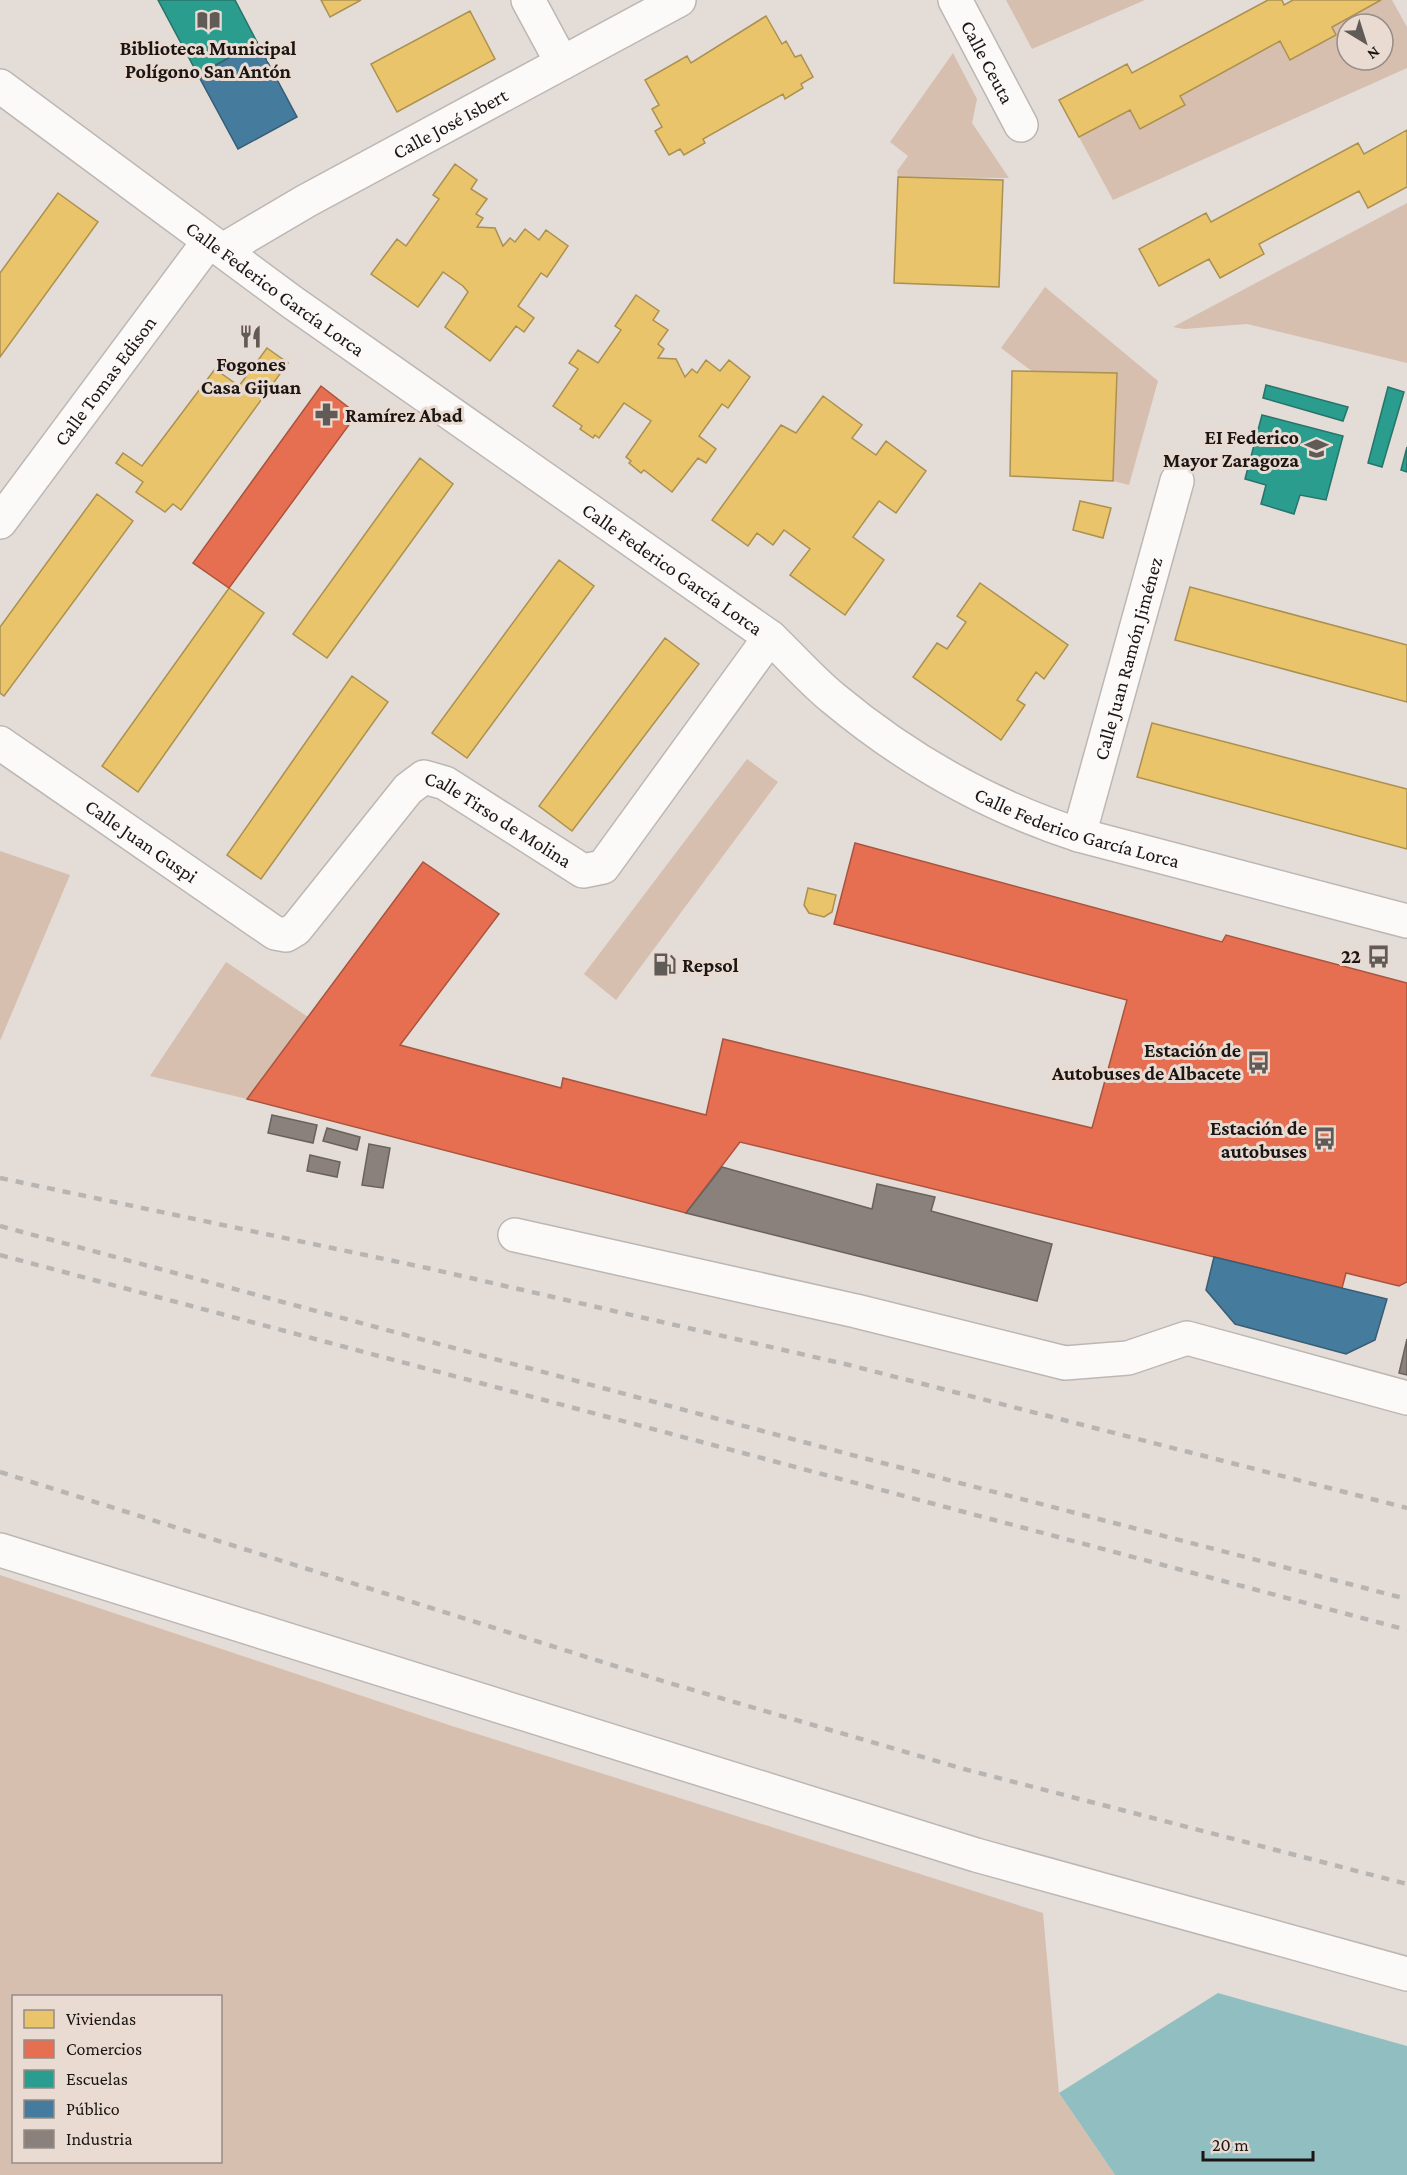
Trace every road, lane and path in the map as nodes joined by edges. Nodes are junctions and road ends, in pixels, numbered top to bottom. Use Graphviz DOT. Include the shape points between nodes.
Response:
graph roads {
  1 [pos="528,0"];
  2 [pos="679,0"];
  3 [pos="955,0"];
  4 [pos="562,63"];
  5 [pos="0,86"];
  6 [pos="1021,125"];
  7 [pos="216,246"];
  8 [pos="1177,482"];
  9 [pos="0,522"];
  10 [pos="770,637"];
  11 [pos="0,742"];
  12 [pos="1079,835"];
  13 [pos="1407,921"];
  14 [pos="286,935"];
  15 [pos="515,1235"];
  16 [pos="1407,1398"];
  17 [pos="0,1550"];
  18 [pos="1407,1974"];
  1 -- 4 [label="street"];
  2 -- 4 [label="street, Calle José Isbert"];
  3 -- 6 [label="street, Calle Ceuta"];
  4 -- 7 [label="street, Calle José Isbert"];
  5 -- 7 [label="street, Calle Federico García Lorca"];
  7 -- 9 [label="street, Calle Tomas Edison"];
  7 -- 10 [label="street, Calle Federico García Lorca"];
  8 -- 12 [label="street, Calle Juan Ramón Jiménez"];
  10 -- 12 [label="street, Calle Federico García Lorca" via="831,696 909,755 1031,820"];
  10 -- 14 [label="street, Calle Tirso de Molina" via="603,867 583,871 445,783 424,777 408,789 296,929"];
  11 -- 14 [label="street, Calle Juan Guspi" via="275,933"];
  12 -- 13 [label="street, Calle Federico García Lorca"];
  15 -- 16 [label="street" via="856,1311 1065,1363 1128,1358 1187,1338"];
  17 -- 18 [label="street" via="976,1855"];
}
